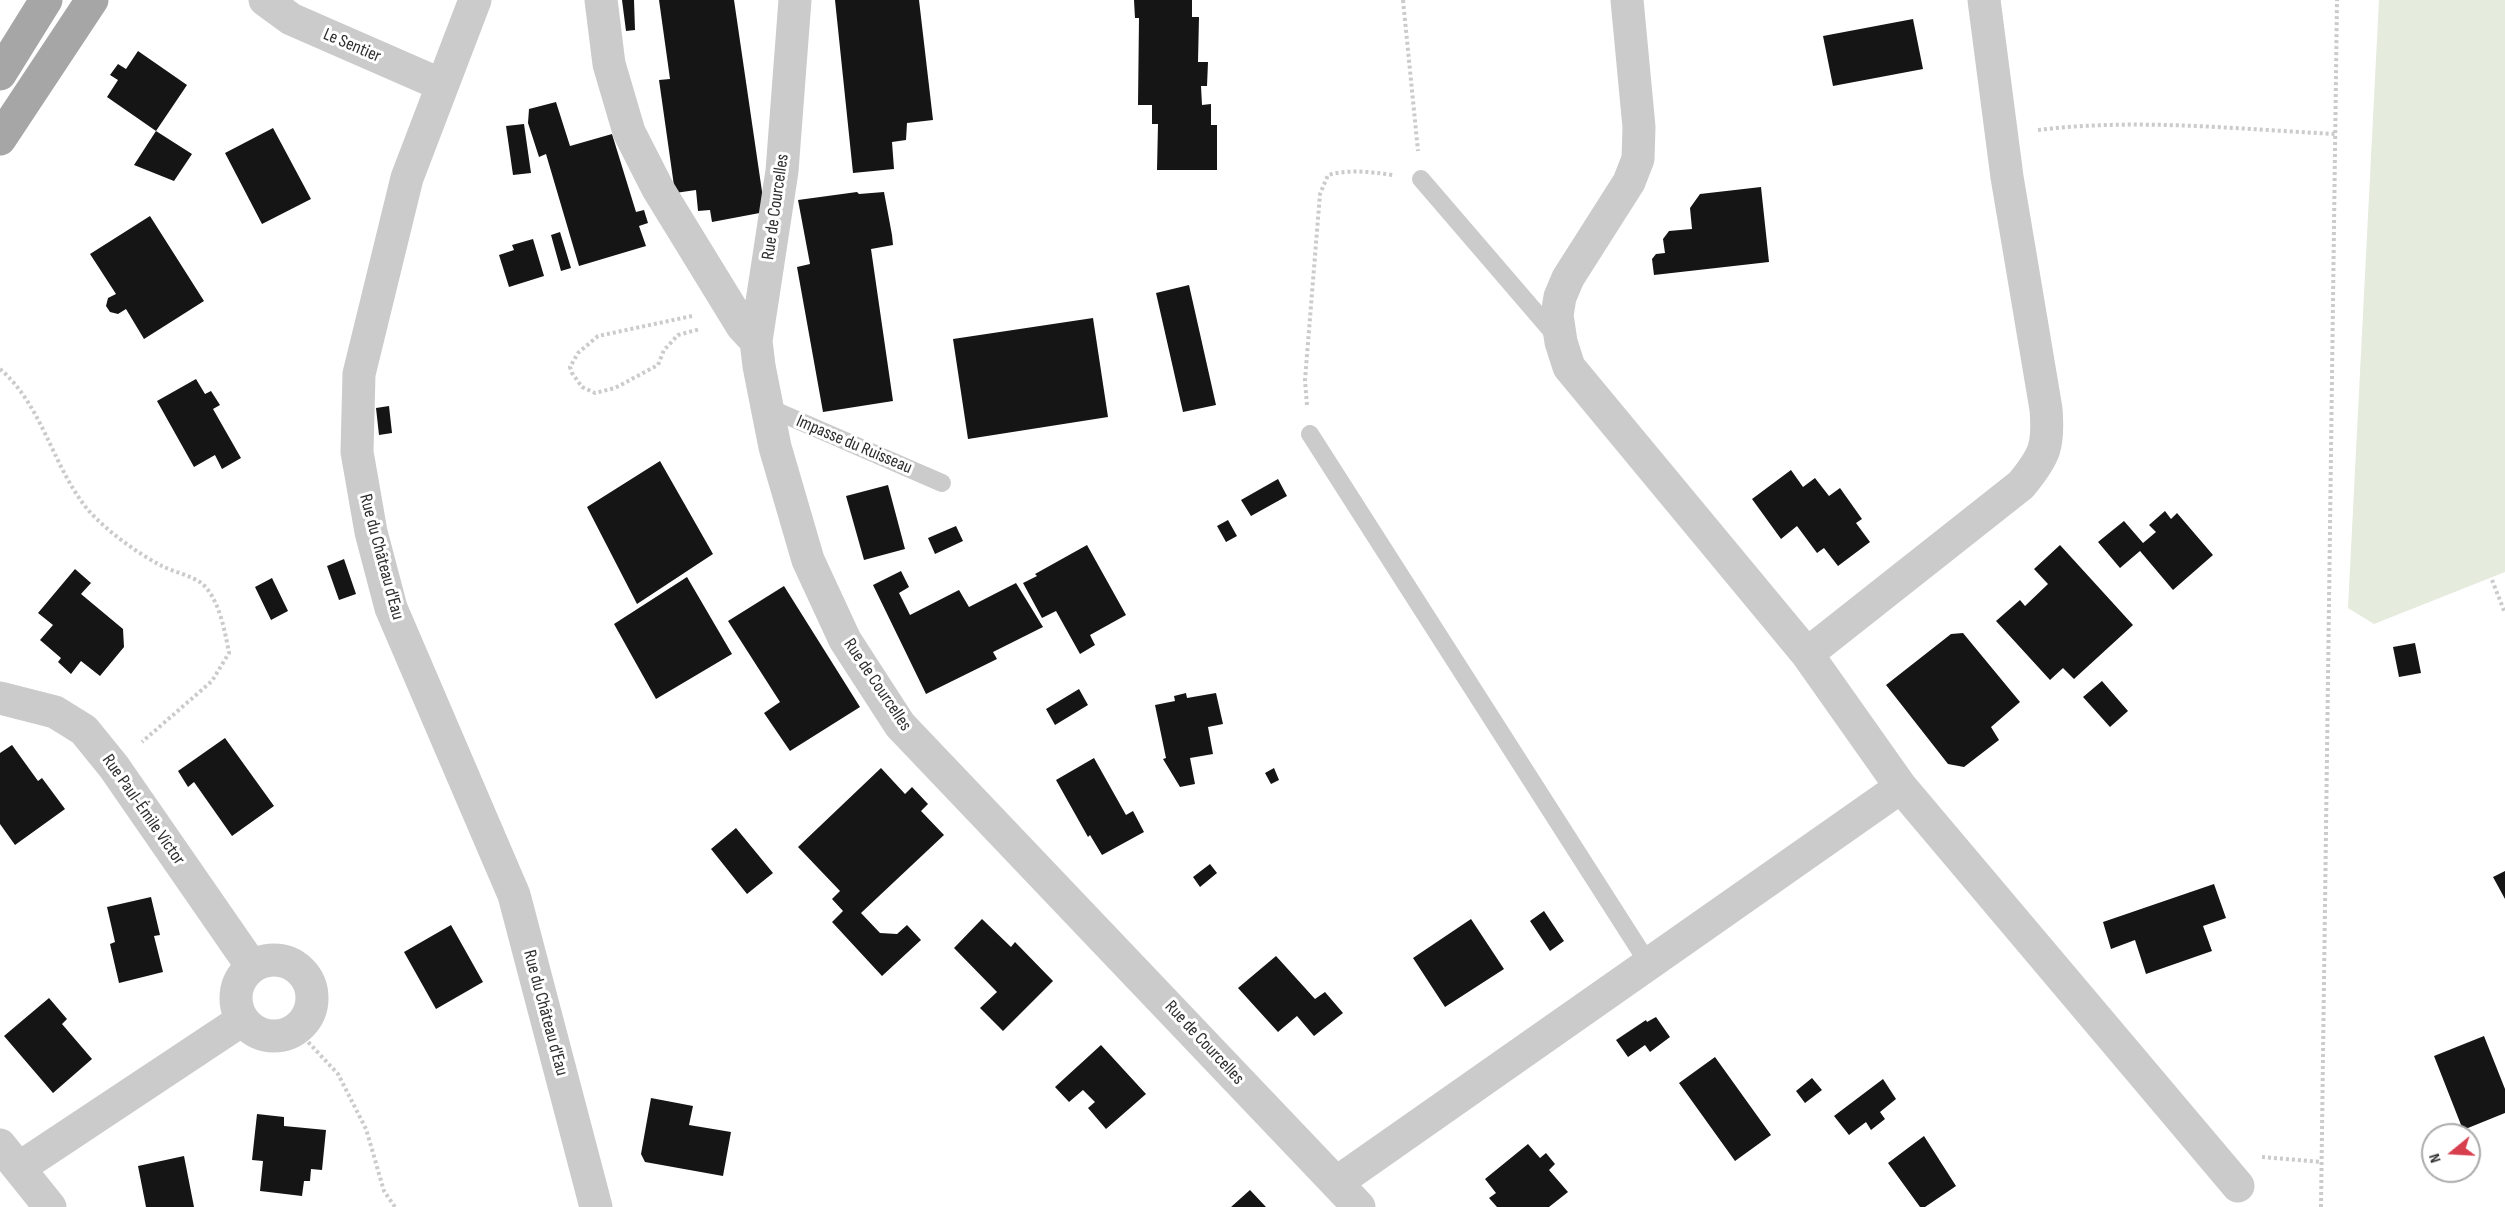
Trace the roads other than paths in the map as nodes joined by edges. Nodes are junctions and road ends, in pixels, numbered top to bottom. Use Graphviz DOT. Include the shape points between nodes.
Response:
graph roads {
  1 [pos="46,0"];
  2 [pos="92,0"];
  3 [pos="266,0"];
  4 [pos="475,0"];
  5 [pos="601,0"];
  6 [pos="795,0"];
  7 [pos="1627,0"];
  8 [pos="1984,0"];
  9 [pos="0,74"];
  10 [pos="442,85"];
  11 [pos="0,139"];
  12 [pos="1420,179"];
  13 [pos="756,341"];
  14 [pos="1561,342"];
  15 [pos="767,407"];
  16 [pos="1310,434"];
  17 [pos="942,483"];
  18 [pos="1807,654"];
  19 [pos="0,698"];
  20 [pos="1901,788"];
  21 [pos="1648,963"];
  22 [pos="251,965"];
  23 [pos="242,1020"];
  24 [pos="9,1157"];
  25 [pos="1336,1183"];
  26 [pos="2238,1185"];
  27 [pos="50,1207"];
  28 [pos="596,1207"];
  29 [pos="1359,1207"];
  1 -- 9 [label="main road"];
  2 -- 11 [label="main road"];
  3 -- 10 [label="street, Le Sentier" via="291,20"];
  4 -- 10 [label="street, Rue du Château d'Eau"];
  5 -- 13 [label="street" via="609,64 629,132 658,189 742,326"];
  6 -- 13 [label="street, Rue de Courcelles" via="782,171"];
  7 -- 14 [label="street" via="1639,127 1638,159 1629,182 1560,297 1557,315"];
  8 -- 18 [label="street" via="2048,440 2040,463 2021,484"];
  10 -- 28 [label="street, Rue du Château d'Eau" via="407,178 359,374 357,452 371,532 391,608 514,895"];
  12 -- 14 [label="lane"];
  13 -- 15 [label="street, Rue de Courcelles"];
  14 -- 18 [label="street" via="1569,367 1582,384"];
  15 -- 17 [label="lane, Impasse du Ruisseau"];
  15 -- 25 [label="street, Rue de Courcelles" via="808,560 845,640 900,724"];
  16 -- 21 [label="lane"];
  18 -- 20 [label="street"];
  19 -- 22 [label="street, Rue Paul-Émile Victor" via="55,712 84,730 114,767"];
  20 -- 21 [label="street"];
  20 -- 26 [label="street"];
  21 -- 25 [label="street"];
  22 -- 23 [label="street" via="241,976 236,991 236,1006"];
  22 -- 23 [label="street" via="280,959 294,964 305,975 312,1004 307,1018 283,1036 267,1036"];
  23 -- 24 [label="street"];
  24 -- 27 [label="street"];
  25 -- 29 [label="street, Rue de Courcelles"];
}
